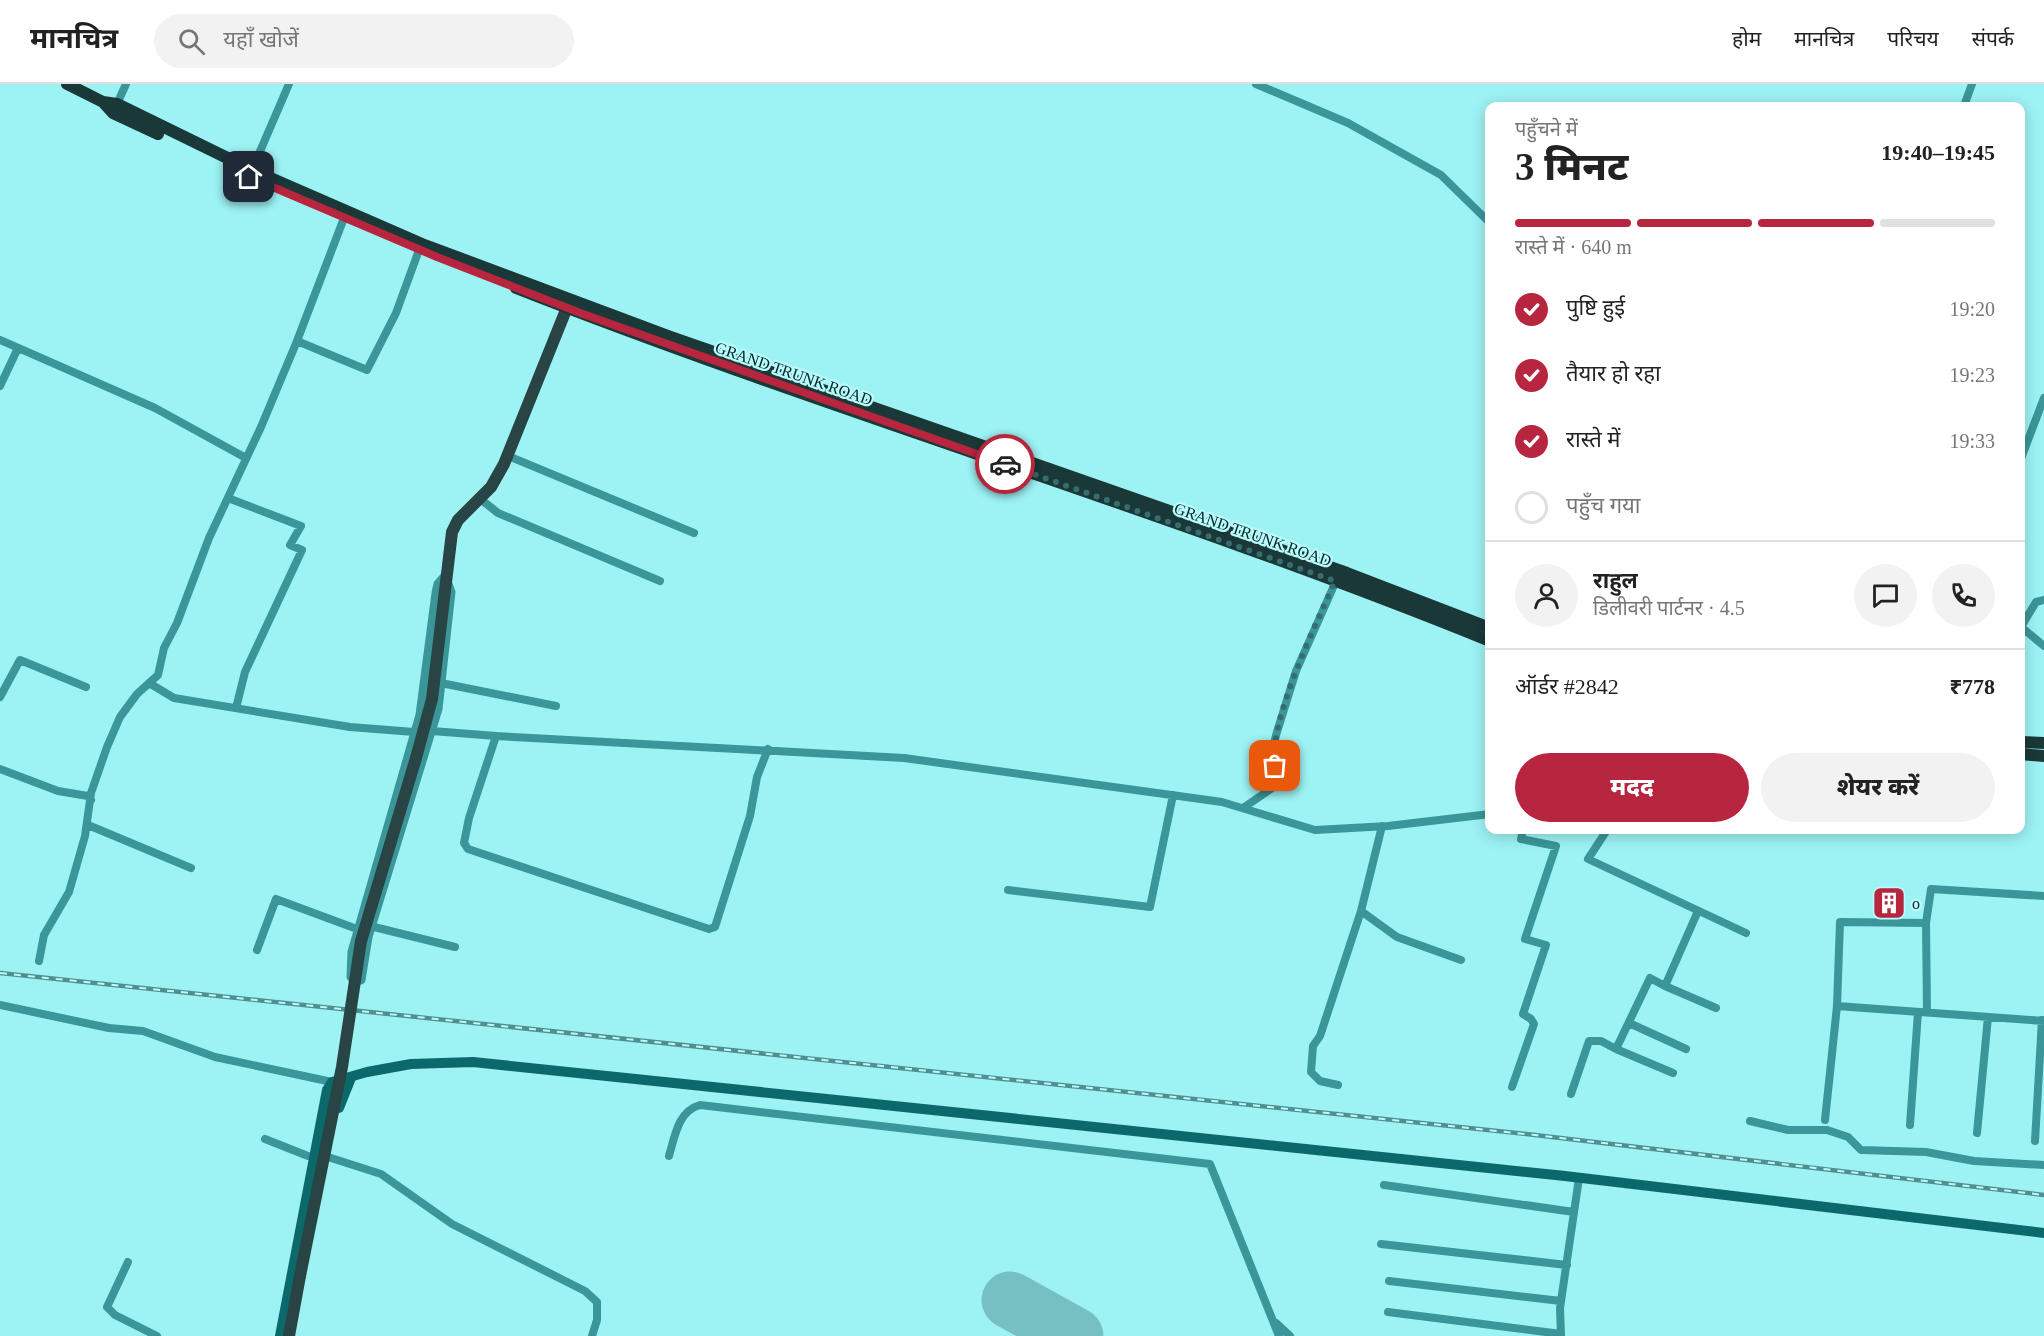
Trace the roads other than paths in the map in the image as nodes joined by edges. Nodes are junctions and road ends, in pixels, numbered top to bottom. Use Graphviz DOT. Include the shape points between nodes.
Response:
graph roads {
  1 [pos="67,84"];
  2 [pos="126,84"];
  3 [pos="289,84"];
  4 [pos="1256,84"];
  5 [pos="1971,84"];
  6 [pos="103,102"];
  7 [pos="1965,102"];
  8 [pos="117,104"];
  9 [pos="252,170"];
  10 [pos="344,218"];
  11 [pos="1485,219"];
  12 [pos="419,250"];
  13 [pos="568,304"];
  14 [pos="0,340"];
  15 [pos="297,341"];
  16 [pos="18,348"];
  17 [pos="0,386"];
  18 [pos="2044,398"];
  19 [pos="2025,447"];
  20 [pos="508,456"];
  21 [pos="246,458"];
  22 [pos="228,498"];
  23 [pos="479,498"];
  24 [pos="694,532"];
  25 [pos="445,576"];
  26 [pos="660,581"];
  27 [pos="1335,581"];
  28 [pos="2044,600"];
  29 [pos="2025,620"];
  30 [pos="1485,626"];
  31 [pos="2025,630"];
  32 [pos="1485,639"];
  33 [pos="2044,646"];
  34 [pos="149,683"];
  35 [pos="441,683"];
  36 [pos="87,687"];
  37 [pos="0,697"];
  38 [pos="556,706"];
  39 [pos="236,708"];
  40 [pos="432,731"];
  41 [pos="414,732"];
  42 [pos="496,736"];
  43 [pos="2025,742"];
  44 [pos="2044,743"];
  45 [pos="768,749"];
  46 [pos="2025,754"];
  47 [pos="2044,756"];
  48 [pos="0,769"];
  49 [pos="1173,795"];
  50 [pos="91,800"];
  51 [pos="1243,808"];
  52 [pos="1485,815"];
  53 [pos="88,825"];
  54 [pos="1382,826"];
  55 [pos="1522,834"];
  56 [pos="1604,834"];
  57 [pos="191,868"];
  58 [pos="1008,890"];
  59 [pos="2044,896"];
  60 [pos="1361,911"];
  61 [pos="1698,911"];
  62 [pos="1926,923"];
  63 [pos="358,926"];
  64 [pos="372,927"];
  65 [pos="1746,933"];
  66 [pos="455,947"];
  67 [pos="257,950"];
  68 [pos="1461,960"];
  69 [pos="39,961"];
  70 [pos="1665,986"];
  71 [pos="0,1005"];
  72 [pos="1837,1006"];
  73 [pos="1716,1008"];
  74 [pos="1918,1012"];
  75 [pos="1927,1012"];
  76 [pos="1988,1017"];
  77 [pos="2043,1021"];
  78 [pos="1629,1023"];
  79 [pos="1616,1048"];
  80 [pos="1686,1048"];
  81 [pos="1673,1073"];
  82 [pos="351,1078"];
  83 [pos="332,1082"];
  84 [pos="1338,1085"];
  85 [pos="1512,1087"];
  86 [pos="1571,1094"];
  87 [pos="1825,1120"];
  88 [pos="1750,1121"];
  89 [pos="1910,1125"];
  90 [pos="1977,1133"];
  91 [pos="265,1139"];
  92 [pos="2035,1141"];
  93 [pos="314,1156"];
  94 [pos="669,1156"];
  95 [pos="328,1157"];
  96 [pos="2044,1165"];
  97 [pos="1579,1178"];
  98 [pos="1384,1185"];
  99 [pos="1574,1212"];
  100 [pos="2044,1233"];
  101 [pos="1381,1244"];
  102 [pos="128,1262"];
  103 [pos="1566,1265"];
  104 [pos="1389,1281"];
  105 [pos="1561,1301"];
  106 [pos="1388,1312"];
  107 [pos="1271,1317"];
  108 [pos="1561,1335"];
  109 [pos="157,1336"];
  110 [pos="280,1336"];
  111 [pos="289,1336"];
  112 [pos="295,1336"];
  113 [pos="592,1336"];
  114 [pos="1279,1336"];
  115 [pos="1290,1336"];
  1 -- 6 [label="highway, GRAND TRUNK ROAD"];
  2 -- 8 [label="street"];
  3 -- 9 [label="street"];
  4 -- 11 [label="street" via="1348,123 1441,175"];
  5 -- 7 [label="street"];
  6 -- 8 [label="highway, GRAND TRUNK ROAD"];
  6 -- 10 [label="highway, GRAND TRUNK ROAD" via="113,113"];
  8 -- 9 [label="highway, GRAND TRUNK ROAD"];
  9 -- 13 [label="highway, GRAND TRUNK ROAD"];
  10 -- 12 [label="highway, GRAND TRUNK ROAD"];
  10 -- 15 [label="street"];
  12 -- 13 [label="highway, GRAND TRUNK ROAD"];
  12 -- 15 [label="street" via="396,313 367,370"];
  13 -- 20 [label="main road"];
  13 -- 27 [label="highway, GRAND TRUNK ROAD" via="688,354"];
  13 -- 30 [label="highway, GRAND TRUNK ROAD" via="1347,573"];
  14 -- 16 [label="street"];
  15 -- 21 [label="street"];
  16 -- 17 [label="street"];
  16 -- 21 [label="street" via="155,408"];
  18 -- 19 [label="street"];
  20 -- 23 [label="main road" via="491,487"];
  20 -- 24 [label="street"];
  21 -- 22 [label="street"];
  22 -- 34 [label="street" via="164,648 158,675"];
  22 -- 39 [label="street" via="301,526 290,544 302,550 245,672"];
  23 -- 25 [label="main road" via="452,532"];
  23 -- 26 [label="street" via="498,513"];
  25 -- 35 [label="street" via="451,592"];
  25 -- 41 [label="street" via="436,593 426,677"];
  25 -- 111 [label="main road, bridge" via="432,699 361,941 342,1067"];
  27 -- 32 [label="highway, GRAND TRUNK ROAD"];
  27 -- 51 [label="street" via="1296,671 1277,732 1272,750 1278,784"];
  28 -- 29 [label="street" via="2036,602"];
  31 -- 33 [label="street"];
  34 -- 39 [label="street" via="174,698"];
  34 -- 50 [label="street" via="120,717 106,747"];
  35 -- 38 [label="street"];
  35 -- 40 [label="street"];
  36 -- 37 [label="street" via="20,660"];
  39 -- 41 [label="street" via="350,727"];
  40 -- 42 [label="street"];
  40 -- 64 [label="street"];
  41 -- 63 [label="street"];
  42 -- 45 [label="street"];
  42 -- 45 [label="street" via="469,818 464,843 468,849 709,929 715,927"];
  43 -- 44 [label="highway"];
  45 -- 49 [label="street" via="904,758"];
  46 -- 47 [label="highway"];
  48 -- 50 [label="street" via="58,791 87,795"];
  49 -- 51 [label="street"];
  49 -- 58 [label="street" via="1150,907"];
  50 -- 53 [label="street"];
  51 -- 54 [label="street" via="1315,830"];
  52 -- 54 [label="street"];
  53 -- 57 [label="street"];
  53 -- 69 [label="street" via="69,892 44,935"];
  54 -- 60 [label="street"];
  55 -- 85 [label="street" via="1521,839 1556,846 1525,939 1546,945 1523,1014 1534,1024"];
  56 -- 61 [label="street" via="1588,860"];
  59 -- 62 [label="street" via="1931,890"];
  60 -- 68 [label="street" via="1397,937"];
  60 -- 84 [label="street" via="1320,1036 1313,1046 1311,1072 1320,1081"];
  61 -- 65 [label="street"];
  61 -- 70 [label="street"];
  62 -- 72 [label="street" via="1840,922"];
  62 -- 75 [label="street"];
  63 -- 64 [label="street"];
  63 -- 64 [label="street" via="350,972 352,980 358,981"];
  63 -- 67 [label="street" via="276,899"];
  64 -- 66 [label="street"];
  70 -- 73 [label="street"];
  70 -- 78 [label="street" via="1650,978"];
  71 -- 83 [label="street" via="109,1028 143,1031 215,1057"];
  72 -- 74 [label="street"];
  72 -- 87 [label="street"];
  74 -- 75 [label="street"];
  74 -- 89 [label="street"];
  75 -- 76 [label="street"];
  76 -- 77 [label="street"];
  76 -- 90 [label="street"];
  77 -- 92 [label="street"];
  78 -- 79 [label="street"];
  78 -- 80 [label="street"];
  79 -- 81 [label="street"];
  79 -- 86 [label="street" via="1601,1041 1589,1041"];
  82 -- 83 [label="main road"];
  82 -- 95 [label="main road" via="343,1094"];
  82 -- 97 [label="main road" via="411,1064 473,1062"];
  83 -- 93 [label="main road"];
  88 -- 96 [label="street" via="1779,1129 1827,1130 1848,1137 1862,1150 1926,1152 1974,1161"];
  91 -- 93 [label="street"];
  93 -- 95 [label="street"];
  93 -- 110 [label="main road"];
  94 -- 107 [label="street" via="682,1118 689,1108 700,1105 1210,1164"];
  95 -- 112 [label="main road"];
  95 -- 113 [label="street" via="381,1174 452,1224 585,1291 597,1302"];
  97 -- 99 [label="street"];
  97 -- 100 [label="main road"];
  98 -- 99 [label="street"];
  99 -- 103 [label="street"];
  101 -- 103 [label="street"];
  102 -- 109 [label="street" via="107,1307"];
  103 -- 105 [label="street"];
  104 -- 105 [label="street"];
  105 -- 108 [label="street"];
  106 -- 108 [label="street"];
  107 -- 114 [label="street"];
  107 -- 115 [label="street"];
}
